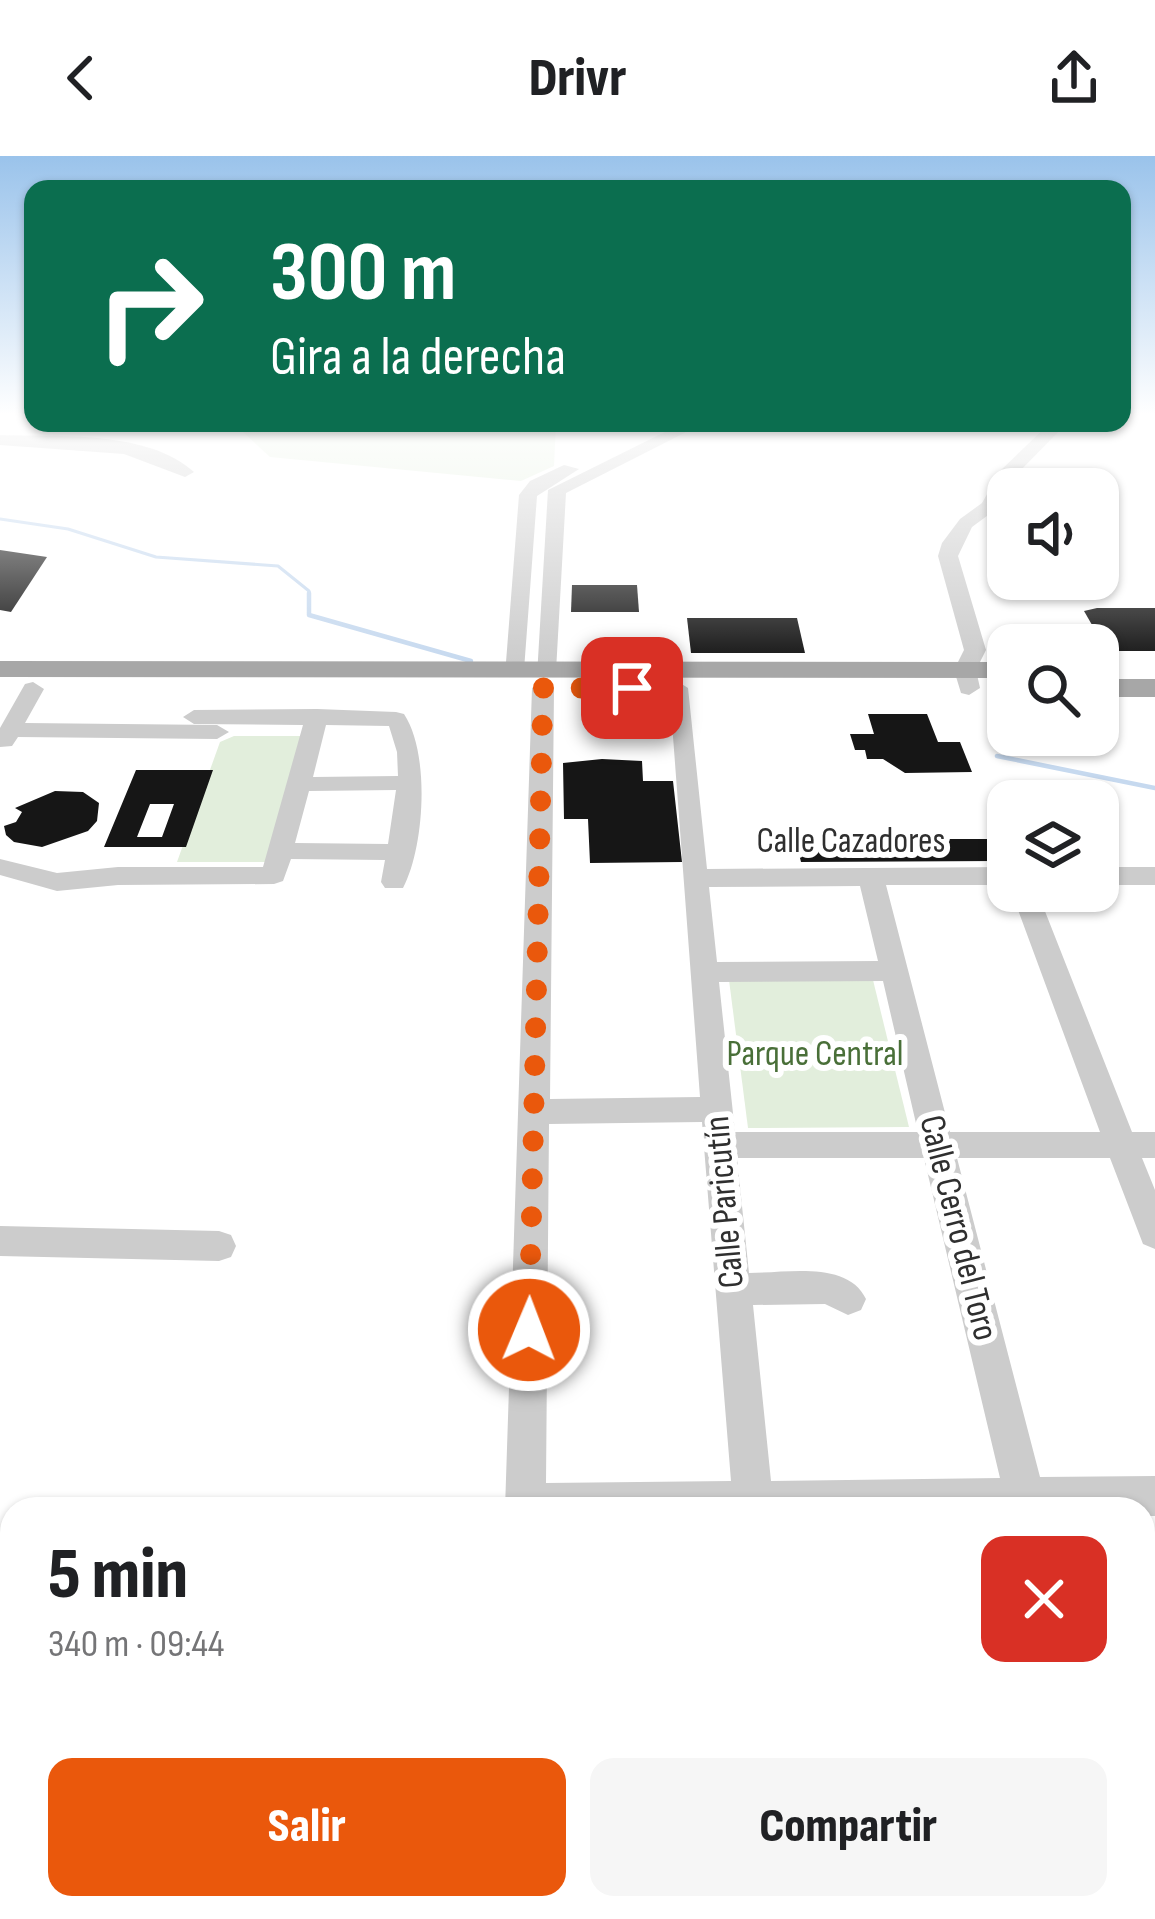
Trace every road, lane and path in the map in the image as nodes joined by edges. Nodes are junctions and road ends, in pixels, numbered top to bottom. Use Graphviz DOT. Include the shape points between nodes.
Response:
graph roads {
  1 [pos="528,497"];
  2 [pos="554,497"];
  3 [pos="994,497"];
  4 [pos="0,669"];
  5 [pos="513,670"];
  6 [pos="1119,670"];
  7 [pos="1155,670"];
  8 [pos="987,675"];
  9 [pos="444,679"];
  10 [pos="544,679"];
  11 [pos="967,679"];
  12 [pos="987,683"];
  13 [pos="677,688"];
  14 [pos="1119,688"];
  15 [pos="1155,688"];
  16 [pos="0,689"];
  17 [pos="33,689"];
  18 [pos="196,712"];
  19 [pos="315,724"];
  20 [pos="5,739"];
  21 [pos="410,783"];
  22 [pos="298,784"];
  23 [pos="280,851"];
  24 [pos="398,851"];
  25 [pos="0,867"];
  26 [pos="987,876"];
  27 [pos="1119,876"];
  28 [pos="1155,876"];
  29 [pos="871,877"];
  30 [pos="695,878"];
  31 [pos="394,882"];
  32 [pos="1032,912"];
  33 [pos="894,970"];
  34 [pos="704,972"];
  35 [pos="717,1109"];
  36 [pos="534,1112"];
  37 [pos="720,1144"];
  38 [pos="937,1145"];
  39 [pos="1121,1145"];
  40 [pos="1155,1145"];
  41 [pos="1155,1234"];
  42 [pos="0,1241"];
  43 [pos="220,1246"];
  44 [pos="733,1289"];
  45 [pos="848,1299"];
  46 [pos="525,1497"];
  47 [pos="753,1497"];
  48 [pos="1025,1497"];
  1 -- 5 [label="street"];
  2 -- 10 [label="street"];
  3 -- 11 [label="street" via="951,542 948,556 975,650"];
  4 -- 9 [label="main road"];
  5 -- 9 [label="main road"];
  5 -- 10 [label="main road"];
  6 -- 7 [label="main road"];
  8 -- 11 [label="main road"];
  9 -- 10 [label="main road"];
  9 -- 18 [label="main road"];
  10 -- 11 [label="main road"];
  10 -- 13 [label="main road"];
  10 -- 36 [label="street"];
  11 -- 12 [label="main road"];
  11 -- 13 [label="main road"];
  13 -- 30 [label="street, Calle Paricutín"];
  14 -- 15 [label="main road"];
  16 -- 17 [label="main road"];
  17 -- 18 [label="main road"];
  17 -- 20 [label="street"];
  18 -- 19 [label="street"];
  18 -- 20 [label="street"];
  19 -- 21 [label="street" via="396,719 405,728"];
  19 -- 22 [label="street"];
  21 -- 22 [label="street"];
  21 -- 24 [label="street"];
  22 -- 23 [label="street"];
  23 -- 24 [label="street"];
  23 -- 25 [label="street" via="274,875 57,882"];
  24 -- 31 [label="street"];
  26 -- 29 [label="street, Calle Cazadores"];
  27 -- 28 [label="street"];
  29 -- 30 [label="street, Calle Cazadores"];
  29 -- 33 [label="street, Calle Cerro del Toro"];
  30 -- 34 [label="street, Calle Paricutín"];
  32 -- 39 [label="street"];
  33 -- 34 [label="street"];
  33 -- 38 [label="street, Calle Cerro del Toro"];
  34 -- 35 [label="street, Calle Paricutín"];
  35 -- 36 [label="street"];
  35 -- 37 [label="street, Calle Paricutín"];
  36 -- 46 [label="street"];
  37 -- 38 [label="street"];
  37 -- 44 [label="street, Calle Paricutín"];
  38 -- 39 [label="street"];
  38 -- 48 [label="street, Calle Cerro del Toro"];
  39 -- 40 [label="street"];
  39 -- 41 [label="street"];
  42 -- 43 [label="street"];
  44 -- 45 [label="street" via="830,1288"];
  44 -- 47 [label="street, Calle Paricutín"];
}
